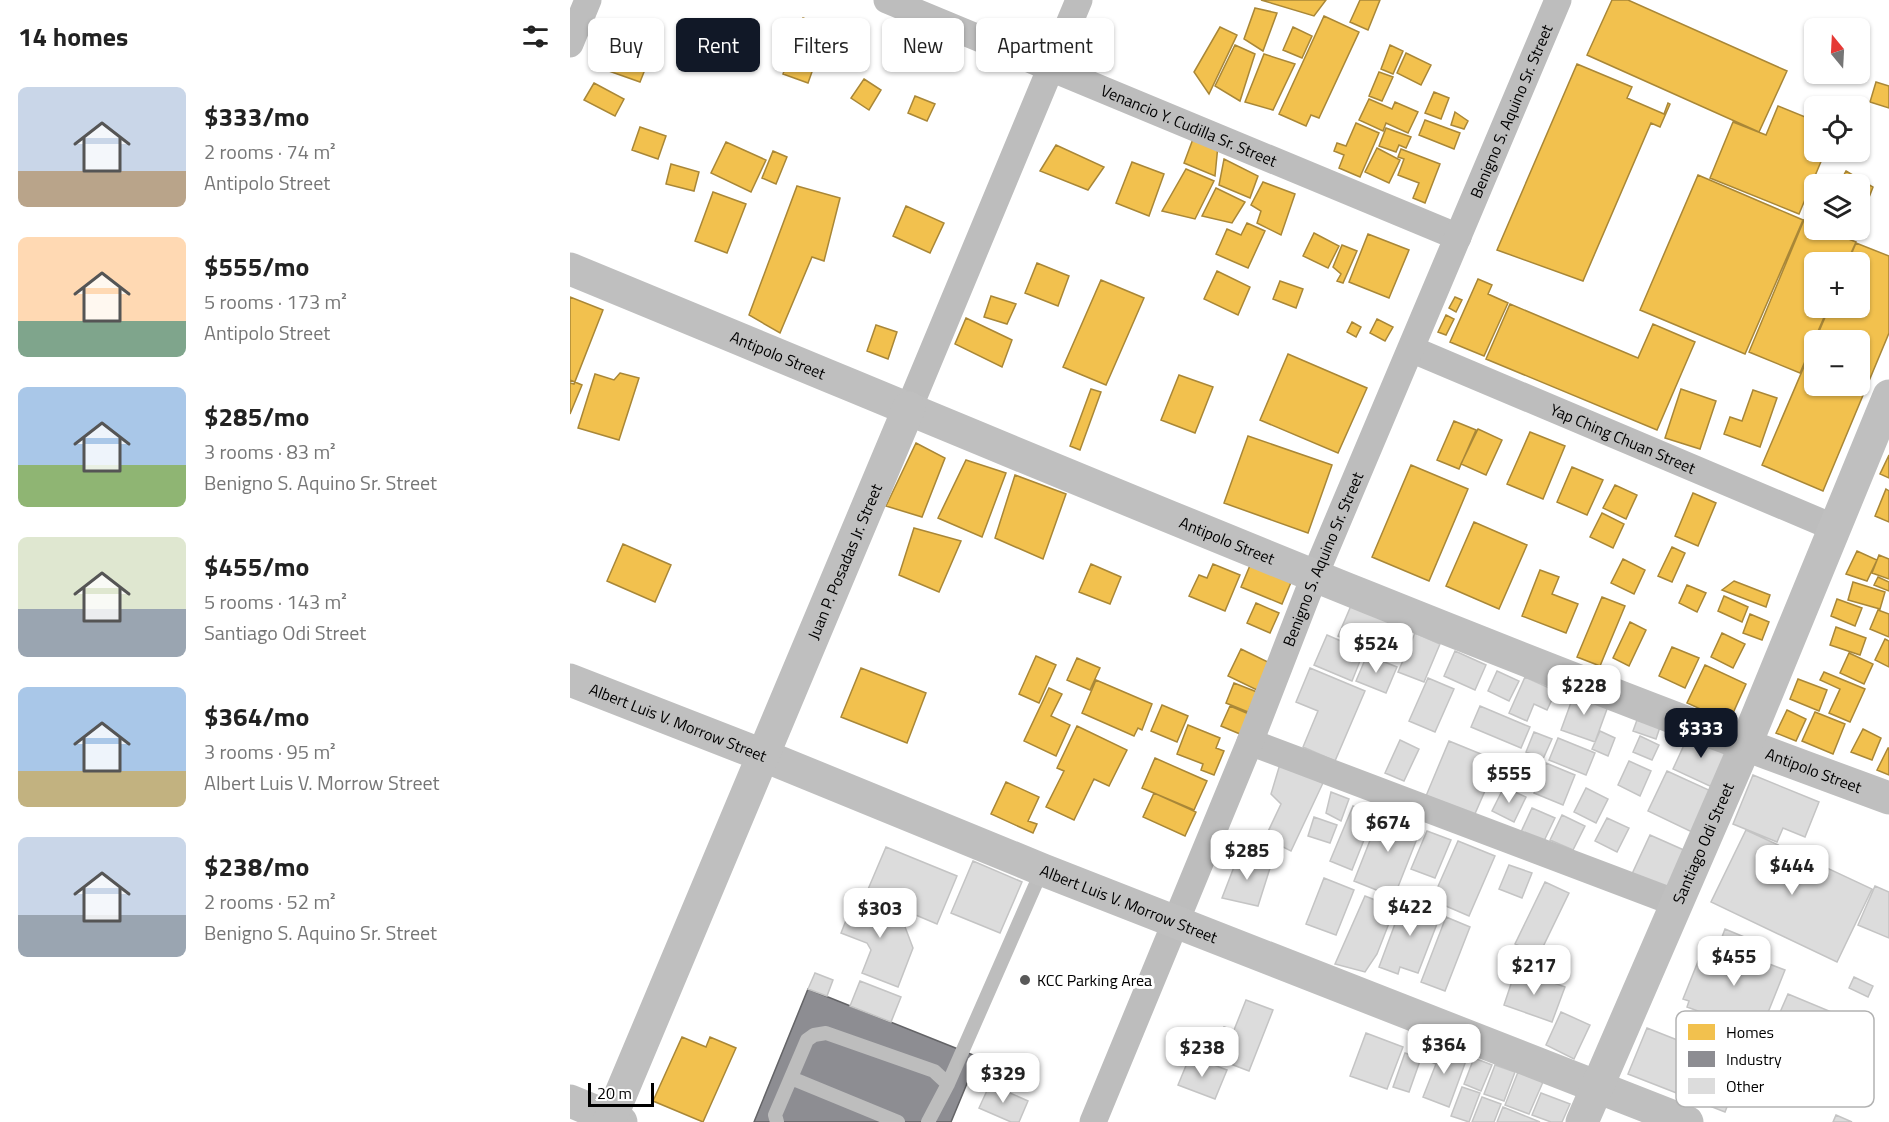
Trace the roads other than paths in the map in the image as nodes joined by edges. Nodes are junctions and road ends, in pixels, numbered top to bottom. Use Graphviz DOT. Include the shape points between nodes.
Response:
graph roads {
  1 [pos="588,0"];
  2 [pos="887,0"];
  3 [pos="1079,0"];
  4 [pos="1558,0"];
  5 [pos="1071,18"];
  6 [pos="976,38"];
  7 [pos="570,44"];
  8 [pos="1048,72"];
  9 [pos="1056,72"];
  10 [pos="1458,237"];
  11 [pos="570,269"];
  12 [pos="1411,349"];
  13 [pos="1889,396"];
  14 [pos="909,408"];
  15 [pos="1835,528"];
  16 [pos="1314,577"];
  17 [pos="570,680"];
  18 [pos="1250,742"];
  19 [pos="1745,746"];
  20 [pos="762,755"];
  21 [pos="1889,798"];
  22 [pos="1043,870"];
  23 [pos="1676,903"];
  24 [pos="1175,922"];
  25 [pos="807,1040"];
  26 [pos="790,1078"];
  27 [pos="948,1084"];
  28 [pos="1597,1086"];
  29 [pos="570,1101"];
  30 [pos="613,1121"];
  31 [pos="765,1122"];
  32 [pos="777,1122"];
  33 [pos="898,1122"];
  34 [pos="928,1122"];
  35 [pos="1093,1122"];
  36 [pos="1582,1122"];
  37 [pos="1687,1122"];
  1 -- 7 [label="street"];
  2 -- 6 [label="street, Venancio Y. Cudilla Sr. Street"];
  3 -- 5 [label="street, Juan P. Posadas Jr. Street"];
  4 -- 10 [label="street, Benigno S. Aquino Sr. Street"];
  8 -- 14 [label="street, Juan P. Posadas Jr. Street"];
  9 -- 10 [label="street, Venancio Y. Cudilla Sr. Street"];
  10 -- 12 [label="street, Benigno S. Aquino Sr. Street"];
  11 -- 14 [label="street, Antipolo Street"];
  12 -- 15 [label="street, Yap Ching Chuan Street"];
  12 -- 16 [label="street, Benigno S. Aquino Sr. Street"];
  13 -- 15 [label="street, Santiago Odi Street"];
  14 -- 16 [label="street, Antipolo Street"];
  14 -- 20 [label="street, Juan P. Posadas Jr. Street"];
  15 -- 19 [label="street, Santiago Odi Street"];
  16 -- 18 [label="street, Benigno S. Aquino Sr. Street"];
  16 -- 19 [label="street, Antipolo Street"];
  17 -- 20 [label="street, Albert Luis V. Morrow Street"];
  18 -- 23 [label="street"];
  18 -- 24 [label="street, Benigno S. Aquino Sr. Street"];
  19 -- 21 [label="street, Antipolo Street"];
  19 -- 23 [label="street, Santiago Odi Street"];
  20 -- 22 [label="street, Albert Luis V. Morrow Street"];
  20 -- 30 [label="street, Juan P. Posadas Jr. Street"];
  22 -- 24 [label="street, Albert Luis V. Morrow Street"];
  22 -- 27 [label="lane"];
  23 -- 28 [label="street, Santiago Odi Street"];
  24 -- 28 [label="street, Albert Luis V. Morrow Street"];
  24 -- 35 [label="street, Benigno S. Aquino Sr. Street"];
  25 -- 26 [label="lane"];
  25 -- 27 [label="lane" via="826,1033 934,1071"];
  25 -- 31 [label="lane" via="796,1047"];
  26 -- 32 [label="lane" via="775,1115"];
  26 -- 33 [label="lane"];
  27 -- 34 [label="lane"];
  28 -- 36 [label="street, Santiago Odi Street"];
  28 -- 37 [label="street, Albert Luis V. Morrow Street"];
  29 -- 30 [label="street"];
}
